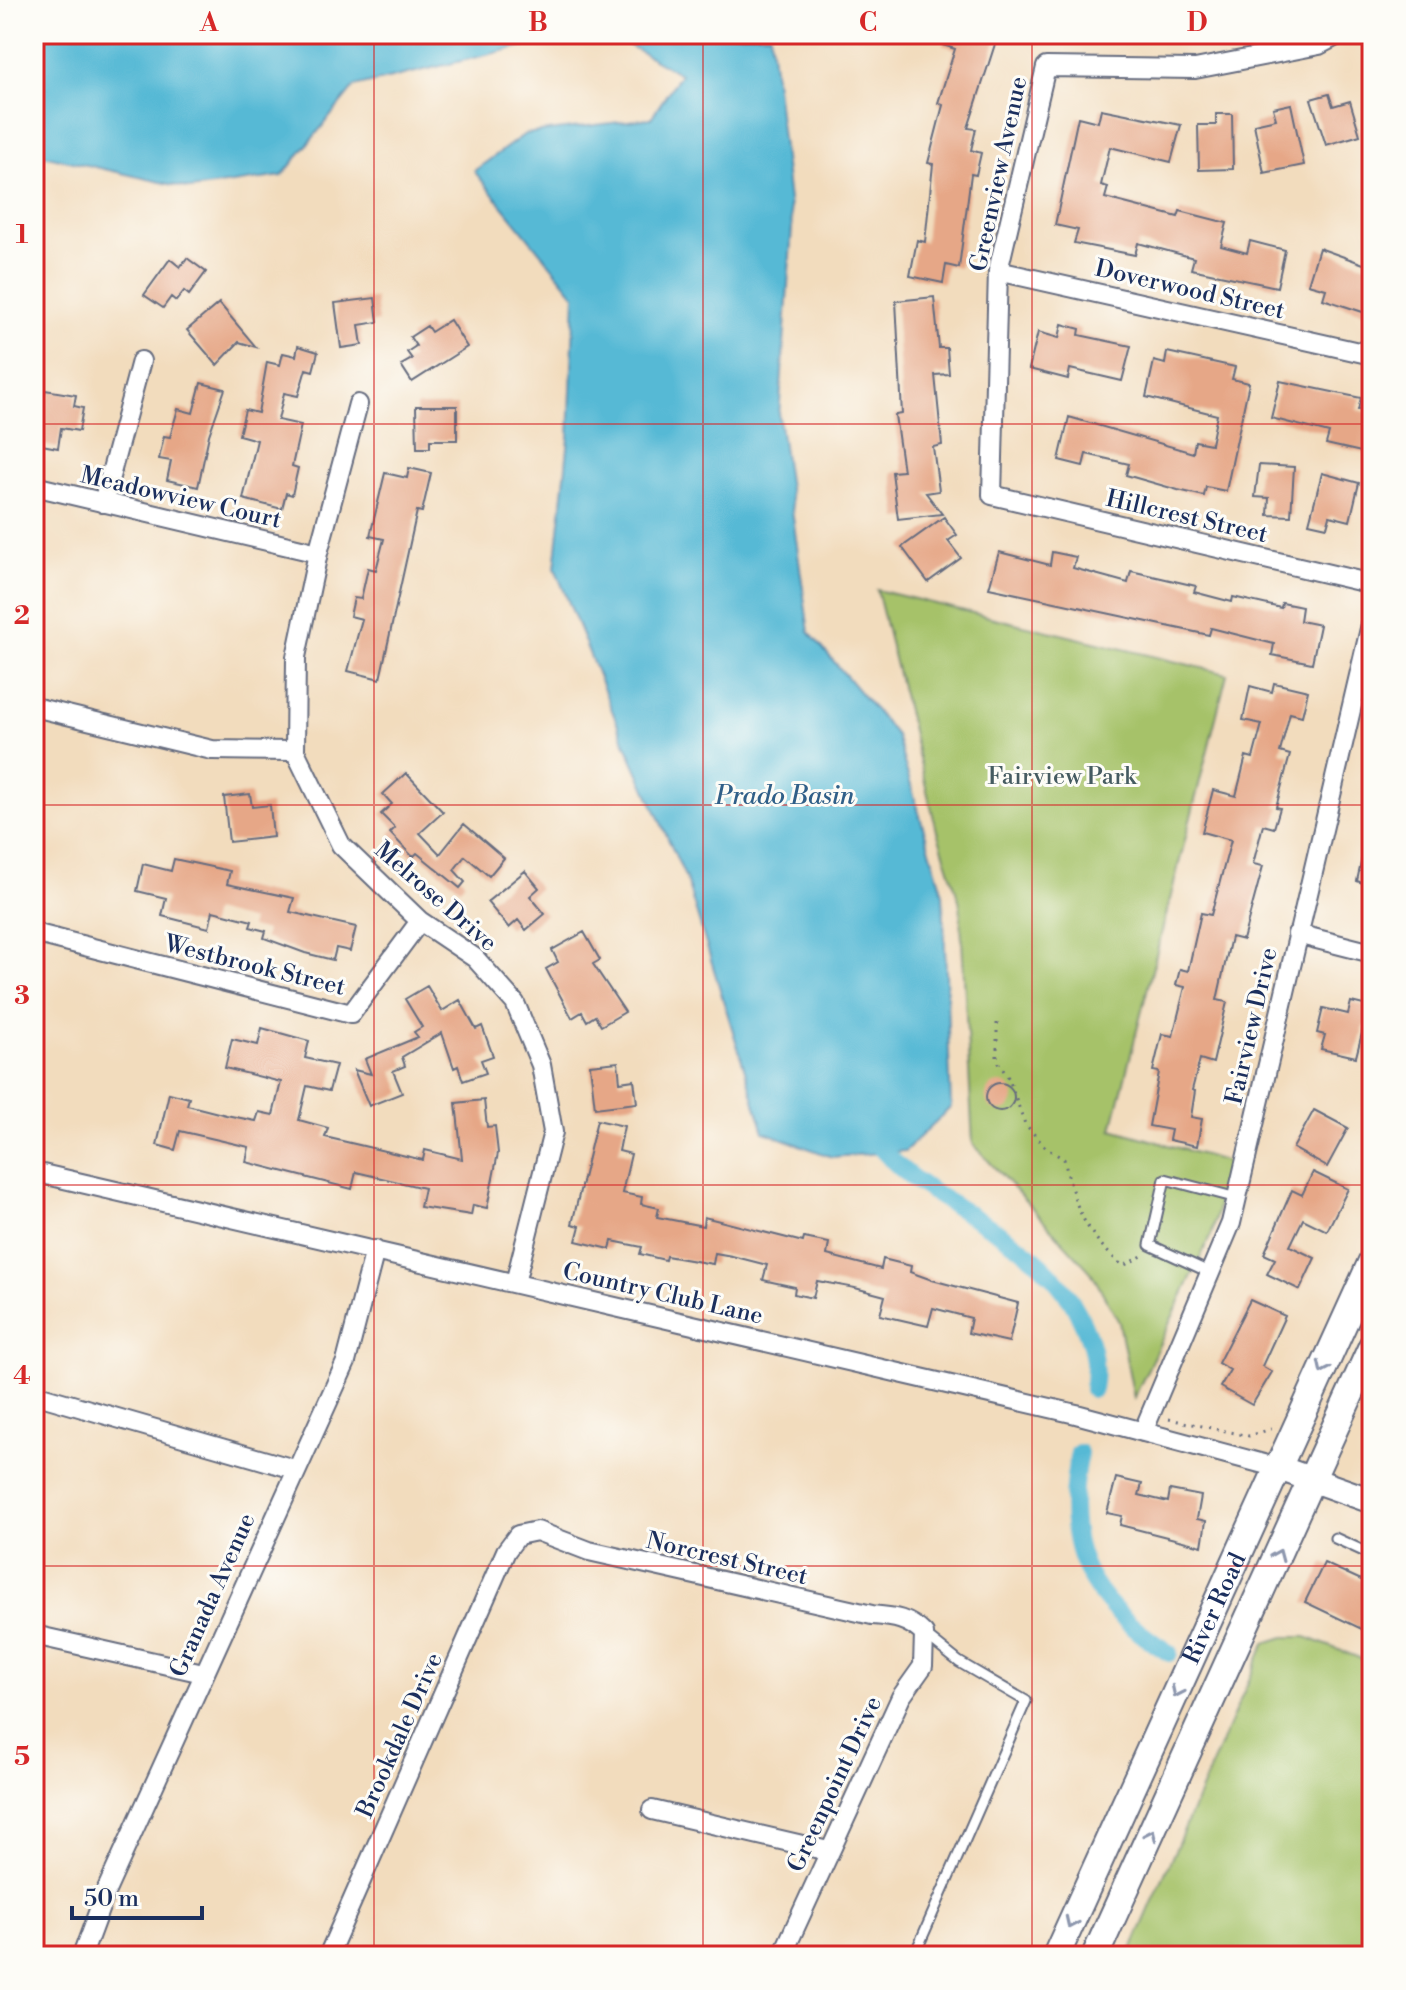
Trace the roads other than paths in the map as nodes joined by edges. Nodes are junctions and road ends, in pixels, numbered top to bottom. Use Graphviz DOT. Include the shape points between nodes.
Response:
graph roads {
  1 [pos="1340,34"];
  2 [pos="998,271"];
  3 [pos="1372,355"];
  4 [pos="141,361"];
  5 [pos="358,404"];
  6 [pos="34,486"];
  7 [pos="992,495"];
  8 [pos="103,503"];
  9 [pos="318,553"];
  10 [pos="1372,584"];
  11 [pos="1372,620"];
  12 [pos="1363,706"];
  13 [pos="34,707"];
  14 [pos="295,751"];
  15 [pos="420,921"];
  16 [pos="34,933"];
  17 [pos="1297,934"];
  18 [pos="1372,953"];
  19 [pos="34,1172"];
  20 [pos="1237,1198"];
  21 [pos="375,1250"];
  22 [pos="1372,1261"];
  23 [pos="1209,1272"];
  24 [pos="515,1283"];
  25 [pos="1372,1346"];
  26 [pos="34,1394"];
  27 [pos="1143,1432"];
  28 [pos="1279,1468"];
  29 [pos="294,1469"];
  30 [pos="1311,1479"];
  31 [pos="1372,1501"];
  32 [pos="518,1535"];
  33 [pos="1335,1538"];
  34 [pos="1372,1555"];
  35 [pos="924,1634"];
  36 [pos="34,1635"];
  37 [pos="203,1673"];
  38 [pos="652,1810"];
  39 [pos="828,1851"];
  40 [pos="1102,1898"];
  41 [pos="82,1956"];
  42 [pos="328,1956"];
  43 [pos="782,1956"];
  44 [pos="914,1956"];
  45 [pos="1056,1956"];
  46 [pos="1095,1956"];
  1 -- 2 [label="street, Greenview Avenue" via="1319,45 1195,69 1046,67"];
  2 -- 3 [label="street, Doverwood Street"];
  2 -- 7 [label="street, Greenview Avenue"];
  4 -- 8 [label="street"];
  5 -- 9 [label="street, Melrose Drive"];
  6 -- 8 [label="street, Meadowview Court"];
  7 -- 10 [label="street, Hillcrest Street"];
  8 -- 9 [label="street, Meadowview Court"];
  9 -- 14 [label="street, Melrose Drive" via="296,657"];
  11 -- 12 [label="street, Fairview Drive"];
  12 -- 17 [label="street, Fairview Drive"];
  13 -- 14 [label="street" via="212,750"];
  14 -- 15 [label="street, Melrose Drive" via="341,845"];
  15 -- 16 [label="street, Westbrook Street" via="351,1014"];
  15 -- 24 [label="street, Melrose Drive" via="475,958 515,1003 541,1065 553,1132"];
  17 -- 18 [label="street"];
  17 -- 20 [label="street, Fairview Drive"];
  19 -- 21 [label="street, Country Club Lane"];
  20 -- 23 [label="street, Fairview Drive"];
  20 -- 23 [label="lane" via="1165,1179 1150,1245"];
  21 -- 24 [label="street, Country Club Lane"];
  21 -- 29 [label="street, Granada Avenue" via="346,1362"];
  22 -- 28 [label="main road, River Road, one-way"];
  23 -- 27 [label="street, Fairview Drive"];
  24 -- 27 [label="street, Country Club Lane"];
  25 -- 30 [label="main road, River Road"];
  26 -- 29 [label="street"];
  27 -- 28 [label="street, Country Club Lane"];
  28 -- 30 [label="street"];
  28 -- 40 [label="main road, River Road, one-way"];
  29 -- 37 [label="street, Granada Avenue"];
  30 -- 31 [label="street"];
  40 -- 30 [label="main road, River Road, one-way"];
  32 -- 35 [label="street, Norcrest Street" via="537,1531 589,1551 898,1617"];
  32 -- 42 [label="street, Brookdale Drive" via="506,1551"];
  33 -- 34 [label="lane"];
  35 -- 39 [label="street, Greenpoint Drive" via="923,1666 901,1697"];
  35 -- 44 [label="lane" via="959,1662 1026,1701"];
  36 -- 37 [label="street"];
  37 -- 41 [label="street, Granada Avenue"];
  38 -- 39 [label="street"];
  39 -- 43 [label="street, Greenpoint Drive"];
  40 -- 45 [label="main road, River Road, one-way"];
  40 -- 46 [label="main road, River Road"];
}
